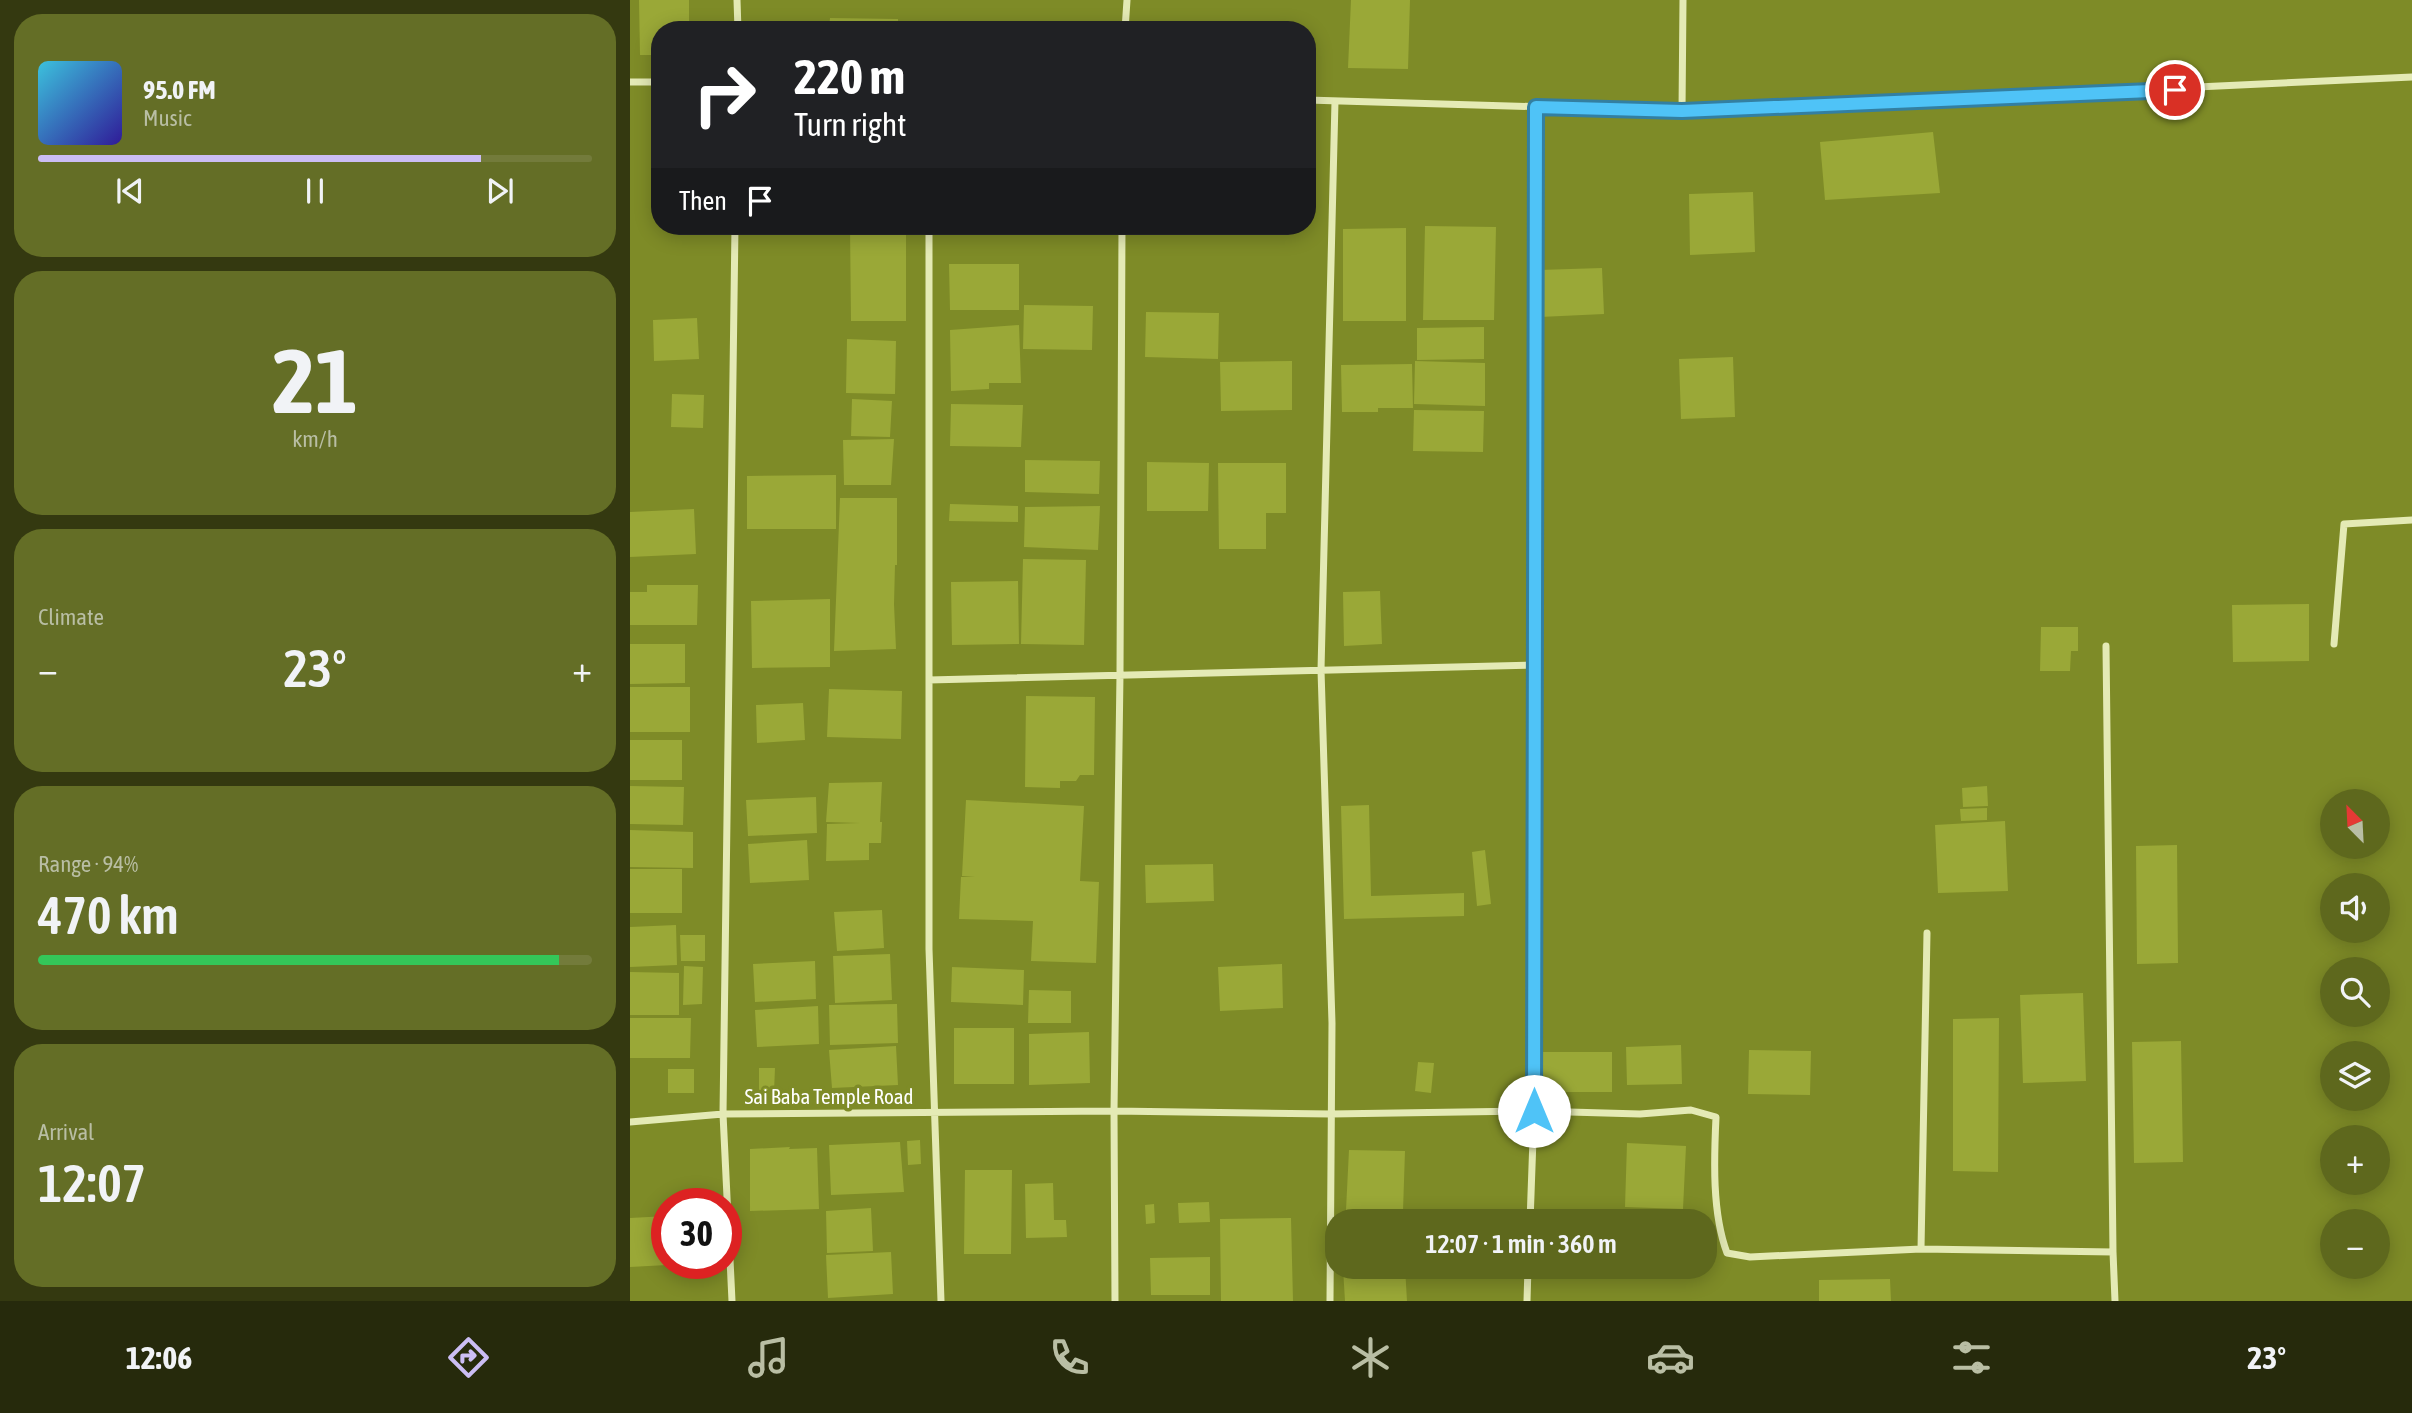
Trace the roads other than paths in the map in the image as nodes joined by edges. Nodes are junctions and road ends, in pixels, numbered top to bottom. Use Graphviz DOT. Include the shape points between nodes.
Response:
graph roads {
  1 [pos="737,0"];
  2 [pos="1126,0"];
  3 [pos="1683,0"];
  4 [pos="737,21"];
  5 [pos="1125,21"];
  6 [pos="2412,77"];
  7 [pos="630,82"];
  8 [pos="651,82"];
  9 [pos="1316,101"];
  10 [pos="1335,102"];
  11 [pos="1536,107"];
  12 [pos="1682,111"];
  13 [pos="735,235"];
  14 [pos="929,235"];
  15 [pos="1122,235"];
  16 [pos="2412,520"];
  17 [pos="2334,644"];
  18 [pos="2106,646"];
  19 [pos="1535,665"];
  20 [pos="1321,670"];
  21 [pos="1119,674"];
  22 [pos="929,680"];
  23 [pos="1927,933"];
  24 [pos="1114,1111"];
  25 [pos="1534,1111"];
  26 [pos="723,1114"];
  27 [pos="934,1114"];
  28 [pos="1331,1114"];
  29 [pos="630,1122"];
  30 [pos="1530,1209"];
  31 [pos="1921,1249"];
  32 [pos="2113,1252"];
  33 [pos="1528,1279"];
  34 [pos="732,1301"];
  35 [pos="942,1301"];
  36 [pos="1115,1301"];
  37 [pos="1330,1301"];
  38 [pos="1527,1301"];
  39 [pos="2115,1301"];
  1 -- 4 [label="street"];
  2 -- 5 [label="street"];
  3 -- 12 [label="street"];
  6 -- 12 [label="street"];
  7 -- 8 [label="street"];
  9 -- 10 [label="street"];
  10 -- 11 [label="street"];
  10 -- 20 [label="street"];
  11 -- 12 [label="street"];
  11 -- 19 [label="street"];
  13 -- 26 [label="street"];
  14 -- 22 [label="street"];
  15 -- 21 [label="street"];
  16 -- 17 [label="street" via="2344,524"];
  18 -- 32 [label="street"];
  19 -- 20 [label="street"];
  19 -- 25 [label="street"];
  20 -- 21 [label="street"];
  20 -- 28 [label="street"];
  21 -- 22 [label="street"];
  21 -- 24 [label="street"];
  22 -- 27 [label="street"];
  23 -- 31 [label="street"];
  24 -- 27 [label="street, Sai Baba Temple Road"];
  24 -- 28 [label="street, Sai Baba Temple Road"];
  24 -- 36 [label="street"];
  25 -- 28 [label="street, Sai Baba Temple Road"];
  25 -- 30 [label="street"];
  25 -- 31 [label="street, Sai Baba Temple Road" via="1640,1114 1691,1110 1716,1117 1720,1236 1727,1253 1750,1257"];
  26 -- 27 [label="street, Sai Baba Temple Road"];
  26 -- 29 [label="street, Sai Baba Temple Road"];
  26 -- 34 [label="street"];
  27 -- 35 [label="street"];
  28 -- 37 [label="street"];
  31 -- 32 [label="street"];
  32 -- 39 [label="street"];
  33 -- 38 [label="street"];
}
